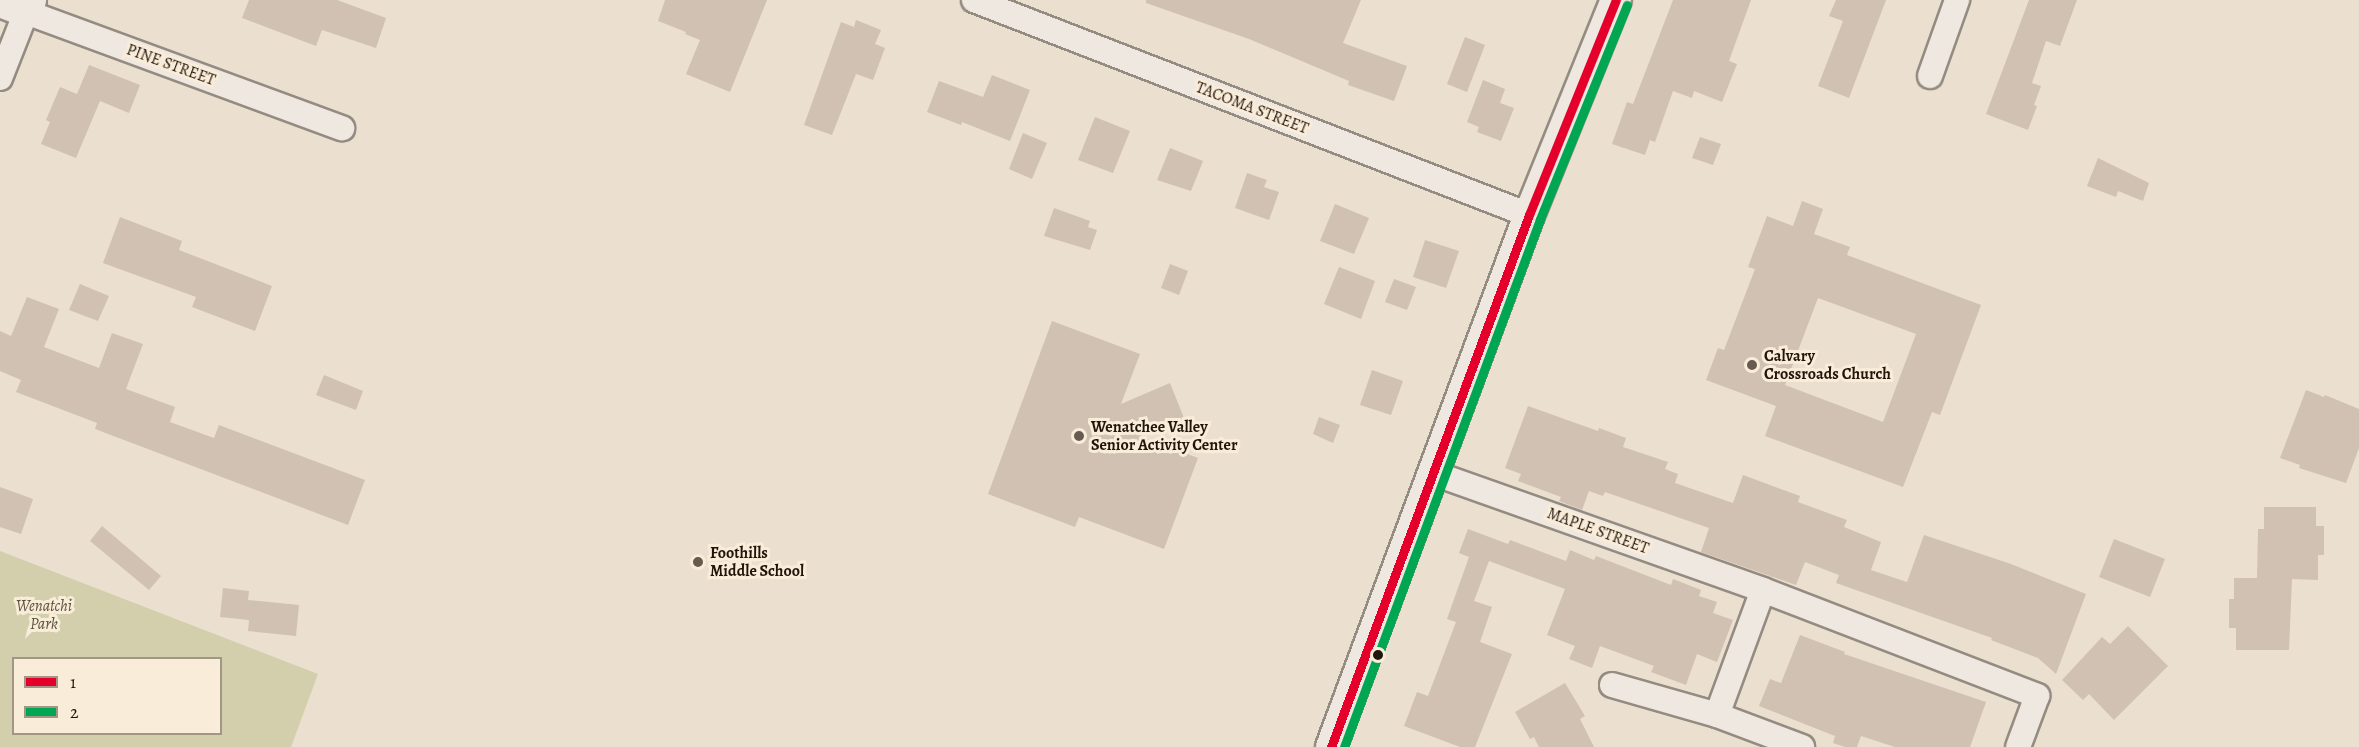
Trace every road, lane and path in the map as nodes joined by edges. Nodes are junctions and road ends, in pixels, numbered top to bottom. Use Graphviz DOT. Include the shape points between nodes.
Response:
graph roads {
  1 [pos="974,0"];
  2 [pos="1616,0"];
  3 [pos="1958,0"];
  4 [pos="19,5"];
  5 [pos="1930,76"];
  6 [pos="0,78"];
  7 [pos="342,128"];
  8 [pos="1529,215"];
  9 [pos="1434,473"];
  10 [pos="1763,590"];
  11 [pos="1612,684"];
  12 [pos="1717,715"];
  13 [pos="1331,747"];
  14 [pos="1802,747"];
  15 [pos="2018,747"];
  1 -- 8 [label="street, TACOMA STREET"];
  2 -- 8 [label="street"];
  3 -- 5 [label="street"];
  4 -- 6 [label="street"];
  4 -- 7 [label="street, PINE STREET"];
  8 -- 9 [label="street"];
  9 -- 10 [label="street, MAPLE STREET"];
  9 -- 13 [label="street"];
  10 -- 12 [label="street"];
  10 -- 15 [label="street, MAPLE STREET" via="2037,696"];
  11 -- 12 [label="street"];
  12 -- 14 [label="street"];
}
